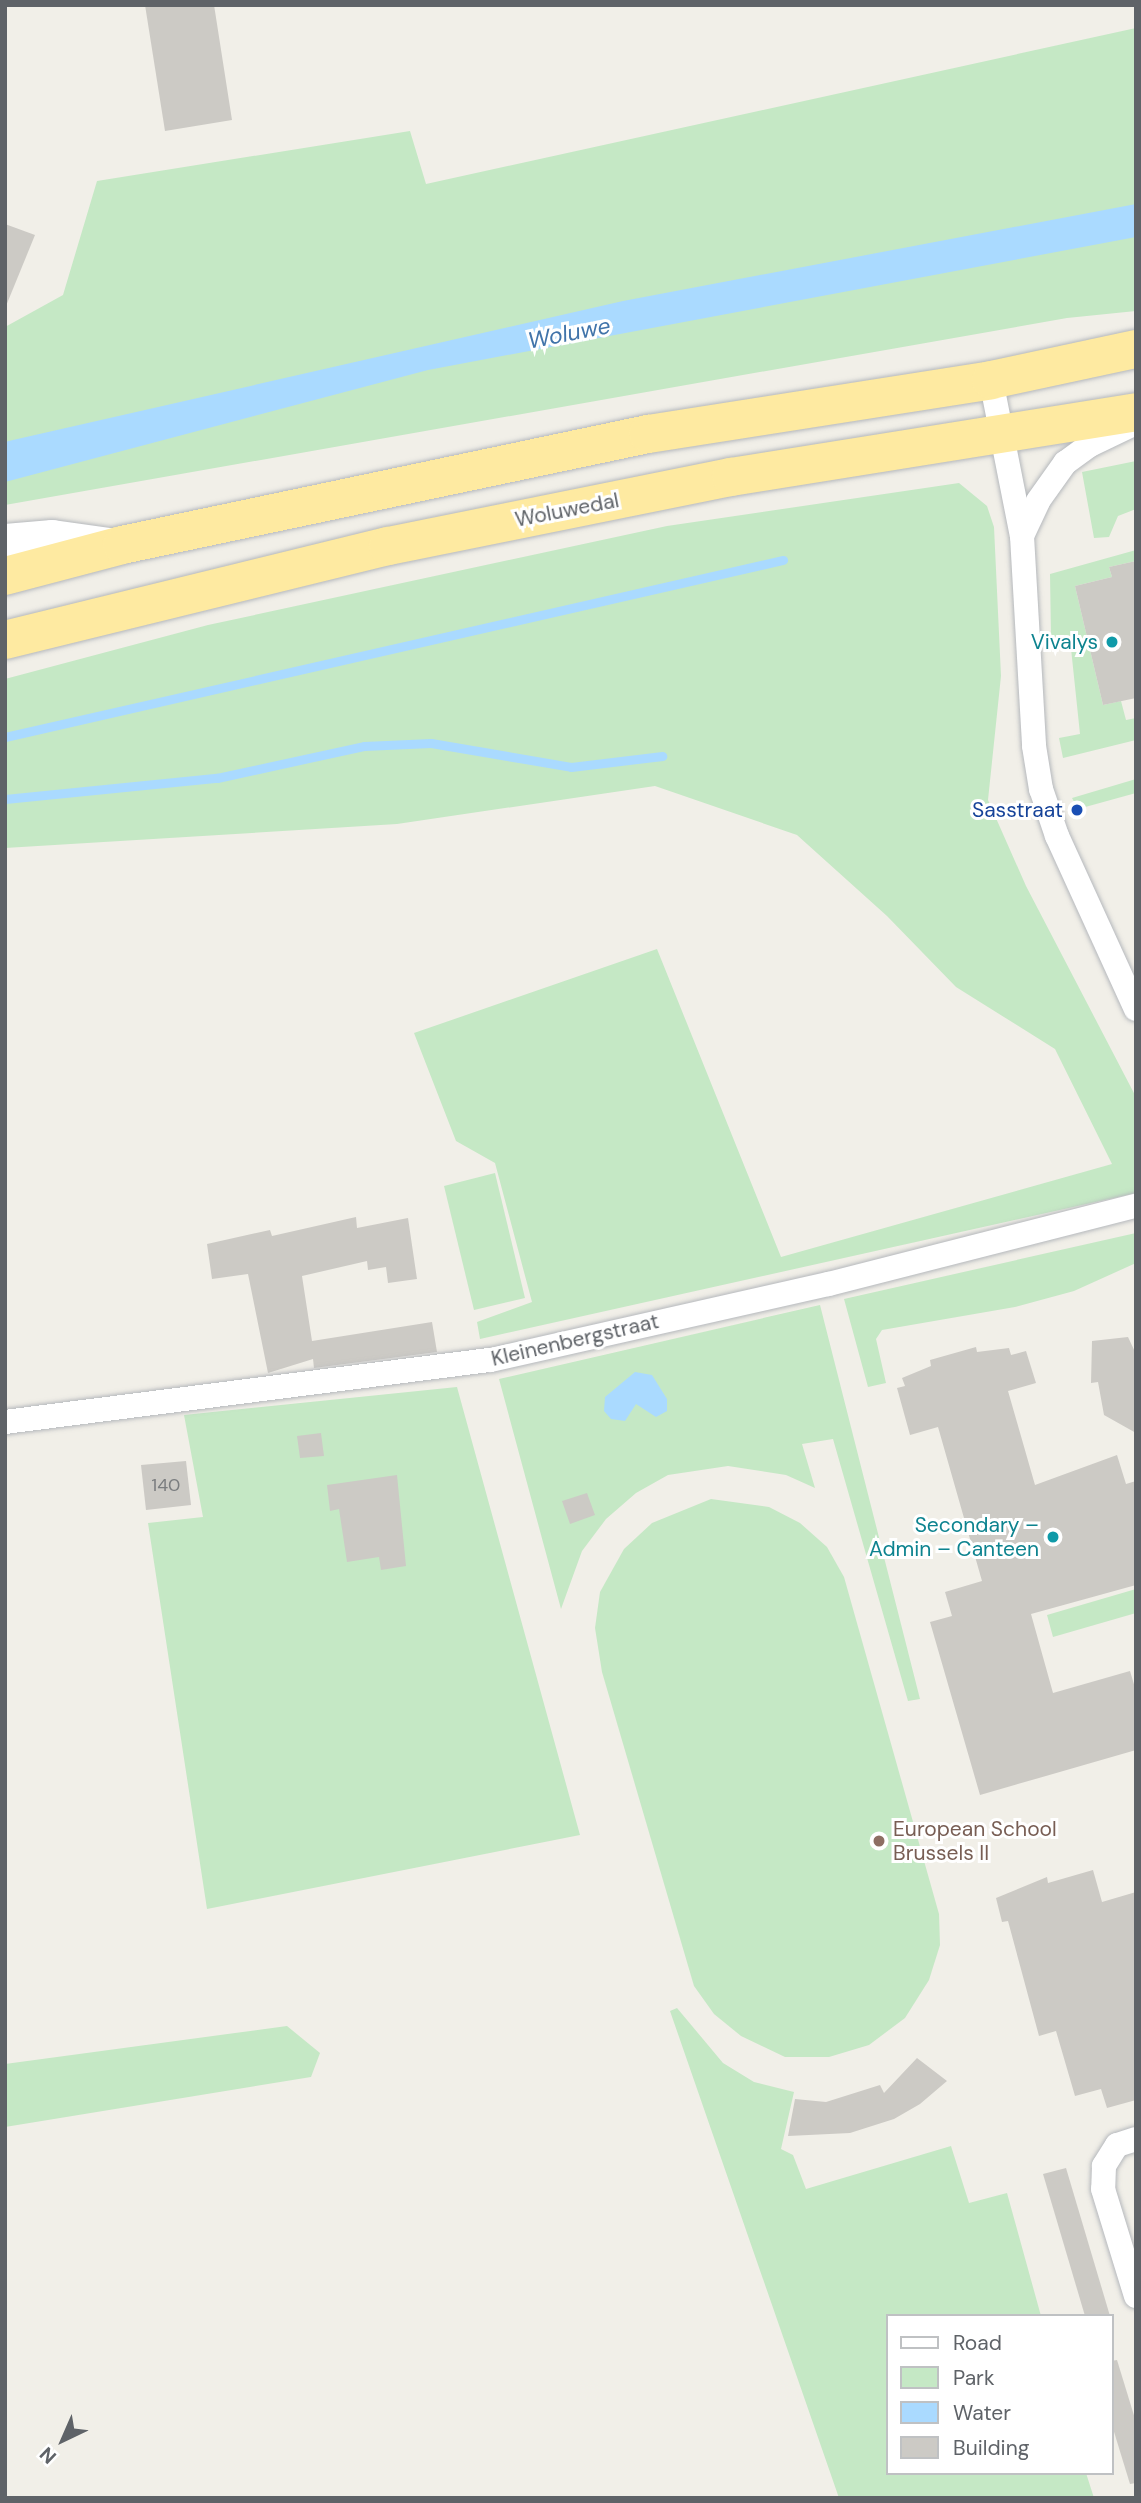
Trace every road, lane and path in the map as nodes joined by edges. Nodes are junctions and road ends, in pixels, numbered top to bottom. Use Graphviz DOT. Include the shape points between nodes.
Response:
graph roads {
  1 [pos="1136,349"];
  2 [pos="991,380"];
  3 [pos="1136,412"];
  4 [pos="1136,423"];
  5 [pos="1000,432"];
  6 [pos="1022,536"];
  7 [pos="5,540"];
  8 [pos="122,545"];
  9 [pos="5,576"];
  10 [pos="5,640"];
  11 [pos="1136,1009"];
  12 [pos="1136,1206"];
  13 [pos="5,1422"];
  14 [pos="1136,2139"];
  15 [pos="1136,2296"];
  1 -- 2 [label="highway"];
  2 -- 5 [label="street"];
  2 -- 8 [label="highway" via="648,434"];
  3 -- 5 [label="highway, Woluwedal"];
  4 -- 6 [label="street" via="1065,463 1038,501"];
  5 -- 6 [label="street"];
  5 -- 10 [label="highway, Woluwedal" via="731,477 388,546"];
  6 -- 11 [label="street" via="1034,746 1041,789 1056,836"];
  7 -- 8 [label="main road" via="52,536"];
  8 -- 9 [label="highway"];
  12 -- 13 [label="street, Kleinenbergstraat" via="829,1284 491,1360"];
  14 -- 15 [label="street" via="1117,2145 1104,2166 1104,2189"];
}
